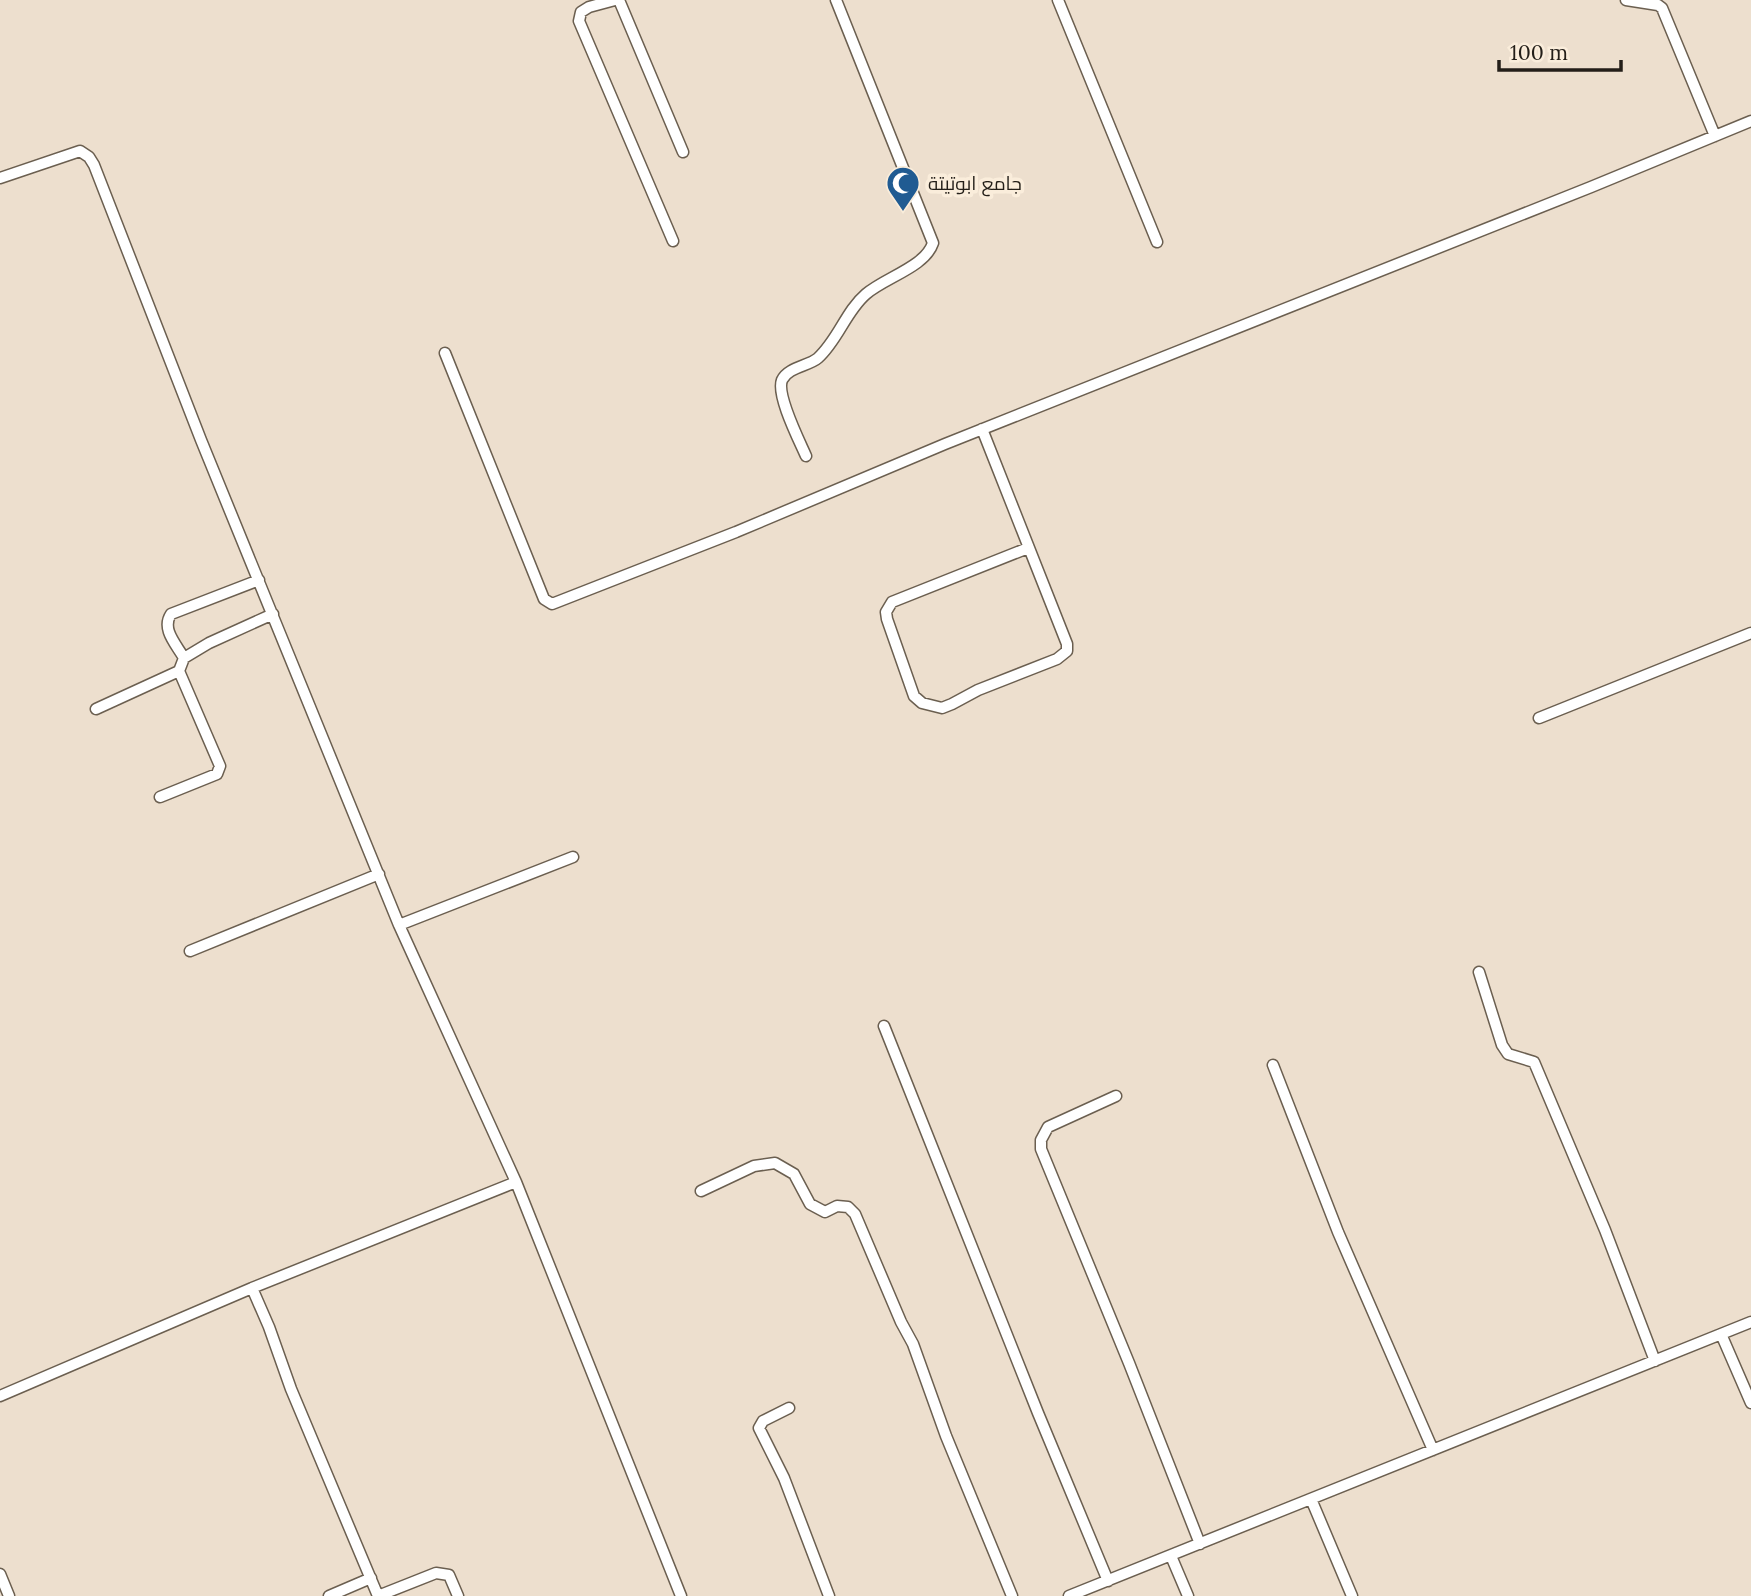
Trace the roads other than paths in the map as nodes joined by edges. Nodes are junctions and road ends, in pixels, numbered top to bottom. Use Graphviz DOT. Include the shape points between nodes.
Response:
graph roads {
  1 [pos="617,0"];
  2 [pos="835,0"];
  3 [pos="1058,0"];
  4 [pos="1626,0"];
  5 [pos="1751,121"];
  6 [pos="1715,136"];
  7 [pos="683,152"];
  8 [pos="0,178"];
  9 [pos="673,241"];
  10 [pos="1157,242"];
  11 [pos="445,353"];
  12 [pos="982,429"];
  13 [pos="806,456"];
  14 [pos="1028,548"];
  15 [pos="259,580"];
  16 [pos="273,614"];
  17 [pos="1751,633"];
  18 [pos="184,658"];
  19 [pos="179,671"];
  20 [pos="96,709"];
  21 [pos="1539,718"];
  22 [pos="160,797"];
  23 [pos="573,857"];
  24 [pos="379,874"];
  25 [pos="399,925"];
  26 [pos="190,951"];
  27 [pos="1479,972"];
  28 [pos="884,1026"];
  29 [pos="1273,1065"];
  30 [pos="1116,1096"];
  31 [pos="516,1182"];
  32 [pos="701,1191"];
  33 [pos="252,1288"];
  34 [pos="1751,1322"];
  35 [pos="1721,1334"];
  36 [pos="1654,1360"];
  37 [pos="0,1396"];
  38 [pos="1751,1403"];
  39 [pos="789,1408"];
  40 [pos="1433,1450"];
  41 [pos="1311,1499"];
  42 [pos="1200,1544"];
  43 [pos="1171,1556"];
  44 [pos="0,1575"];
  45 [pos="371,1578"];
  46 [pos="1108,1581"];
  47 [pos="9,1596"];
  48 [pos="329,1596"];
  49 [pos="458,1596"];
  50 [pos="681,1596"];
  51 [pos="829,1596"];
  52 [pos="1012,1596"];
  53 [pos="1069,1596"];
  54 [pos="1188,1596"];
  55 [pos="1352,1596"];
  1 -- 7 [label="street"];
  1 -- 9 [label="street" via="589,7 581,12 579,22"];
  2 -- 13 [label="street" via="933,243 927,257 866,294 816,360 782,380 782,397"];
  3 -- 10 [label="street"];
  4 -- 6 [label="street" via="1662,8"];
  5 -- 6 [label="street"];
  6 -- 12 [label="street"];
  8 -- 15 [label="street" via="80,151 89,157"];
  11 -- 12 [label="street" via="544,599 552,604"];
  12 -- 14 [label="street"];
  14 -- 14 [label="street" via="1067,652 942,708 922,703 914,696 901,663 887,619 888,606"];
  15 -- 16 [label="street"];
  15 -- 18 [label="street" via="171,614 167,629"];
  16 -- 18 [label="street"];
  16 -- 24 [label="street"];
  17 -- 21 [label="street"];
  18 -- 19 [label="street"];
  19 -- 20 [label="street"];
  19 -- 22 [label="street" via="220,766 217,774"];
  23 -- 25 [label="street"];
  24 -- 25 [label="street"];
  24 -- 26 [label="street"];
  25 -- 31 [label="street"];
  27 -- 36 [label="street" via="1502,1045 1508,1054 1534,1062"];
  28 -- 46 [label="street"];
  29 -- 40 [label="street" via="1338,1232"];
  30 -- 42 [label="street" via="1048,1127 1041,1149"];
  31 -- 33 [label="street"];
  31 -- 50 [label="street"];
  32 -- 52 [label="street" via="754,1167 775,1163 794,1174 810,1204 825,1212 836,1206 848,1207 855,1214 913,1344"];
  33 -- 37 [label="street"];
  33 -- 45 [label="street"];
  34 -- 35 [label="street"];
  35 -- 36 [label="street"];
  35 -- 38 [label="street"];
  36 -- 40 [label="street"];
  39 -- 51 [label="street" via="758,1427 784,1478"];
  40 -- 41 [label="street"];
  41 -- 42 [label="street"];
  41 -- 55 [label="street"];
  42 -- 43 [label="street"];
  43 -- 46 [label="street"];
  43 -- 54 [label="street"];
  44 -- 47 [label="street"];
  45 -- 48 [label="street"];
  45 -- 49 [label="street" via="378,1596 443,1573 449,1575"];
  46 -- 53 [label="street"];
}
